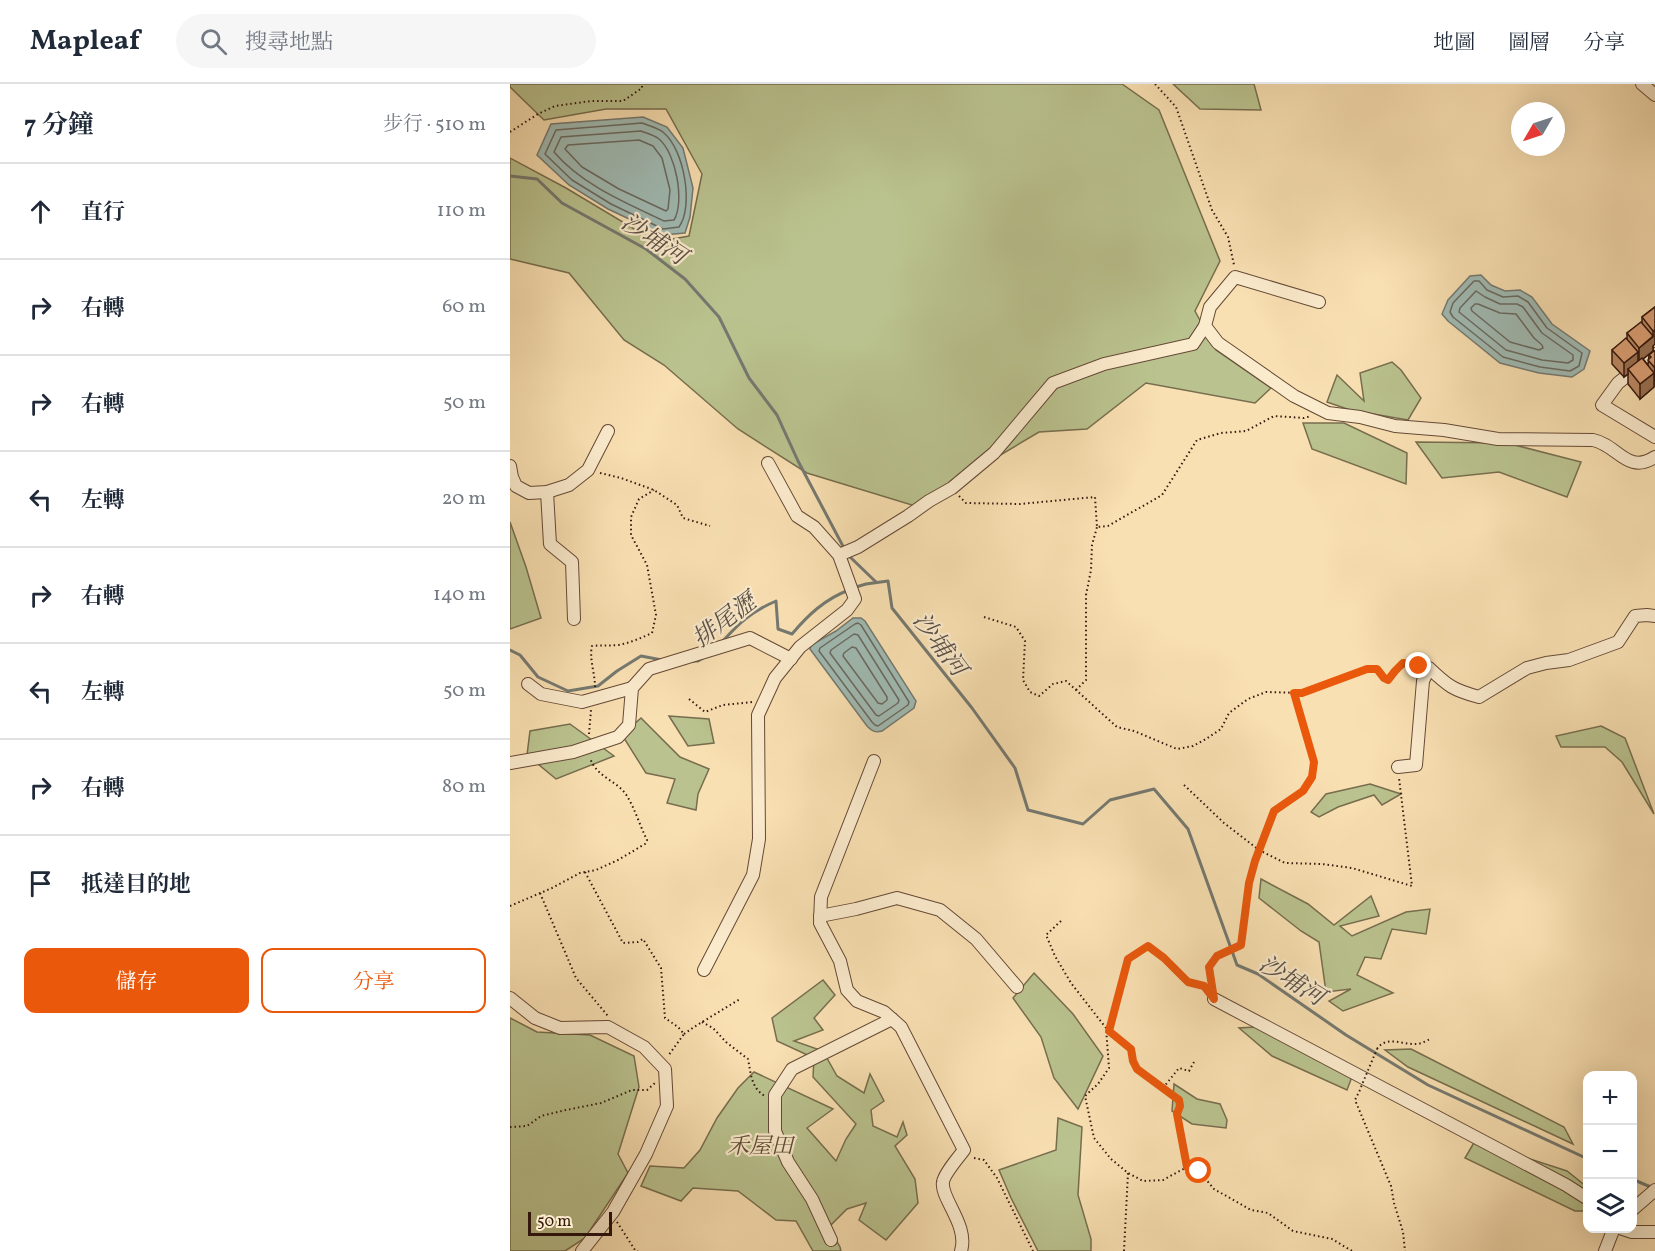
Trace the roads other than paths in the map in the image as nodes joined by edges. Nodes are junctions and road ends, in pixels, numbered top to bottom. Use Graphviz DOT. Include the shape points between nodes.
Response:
graph roads {
  1 [pos="1642,84"];
  2 [pos="1655,95"];
  3 [pos="1319,302"];
  4 [pos="1205,326"];
  5 [pos="1655,354"];
  6 [pos="608,431"];
  7 [pos="1655,437"];
  8 [pos="1655,457"];
  9 [pos="768,463"];
  10 [pos="510,466"];
  11 [pos="547,492"];
  12 [pos="839,555"];
  13 [pos="1655,616"];
  14 [pos="574,619"];
  15 [pos="790,659"];
  16 [pos="528,684"];
  17 [pos="632,688"];
  18 [pos="874,761"];
  19 [pos="510,763"];
  20 [pos="1398,767"];
  21 [pos="820,916"];
  22 [pos="704,970"];
  23 [pos="1017,987"];
  24 [pos="510,998"];
  25 [pos="1214,999"];
  26 [pos="892,1019"];
  27 [pos="1655,1190"];
  28 [pos="1583,1197"];
  29 [pos="1637,1205"];
  30 [pos="1637,1232"];
  31 [pos="1655,1232"];
  32 [pos="1612,1233"];
  33 [pos="831,1240"];
  34 [pos="582,1251"];
  35 [pos="961,1251"];
  36 [pos="1605,1251"];
  1 -- 2 [label="street"];
  3 -- 4 [label="street" via="1234,277 1210,308"];
  4 -- 8 [label="street" via="1218,344 1294,396 1328,413 1498,440 1593,440 1636,463"];
  4 -- 12 [label="street" via="1193,344 1104,364 1053,383 994,453 952,488"];
  5 -- 7 [label="street" via="1618,383 1602,405"];
  6 -- 11 [label="street" via="588,470 569,485"];
  9 -- 12 [label="street" via="797,516 814,527"];
  10 -- 11 [label="street" via="516,486 529,493"];
  11 -- 14 [label="street" via="550,544 572,562"];
  12 -- 15 [label="street" via="855,599"];
  13 -- 20 [label="street" via="1635,616 1618,642 1569,660 1527,668 1479,697 1447,686 1429,668 1423,681 1416,765"];
  15 -- 17 [label="street" via="750,638 649,669"];
  15 -- 22 [label="street" via="775,678 758,715 759,839 753,875"];
  16 -- 17 [label="street" via="541,694 582,702"];
  17 -- 19 [label="street" via="628,725 618,737 573,752"];
  18 -- 21 [label="street" via="821,897"];
  21 -- 23 [label="street" via="897,898 940,910 976,939"];
  21 -- 26 [label="street" via="840,961 847,990 857,1001"];
  24 -- 34 [label="street" via="535,1018 560,1028 608,1027 644,1047 663,1069 667,1106 646,1154 613,1212"];
  25 -- 28 [label="street"];
  26 -- 33 [label="street" via="792,1069 775,1095 776,1131 788,1162 809,1193"];
  26 -- 35 [label="street" via="901,1027 964,1150 943,1182 958,1221"];
  27 -- 29 [label="street"];
  30 -- 31 [label="street"];
  32 -- 36 [label="street"];
}
